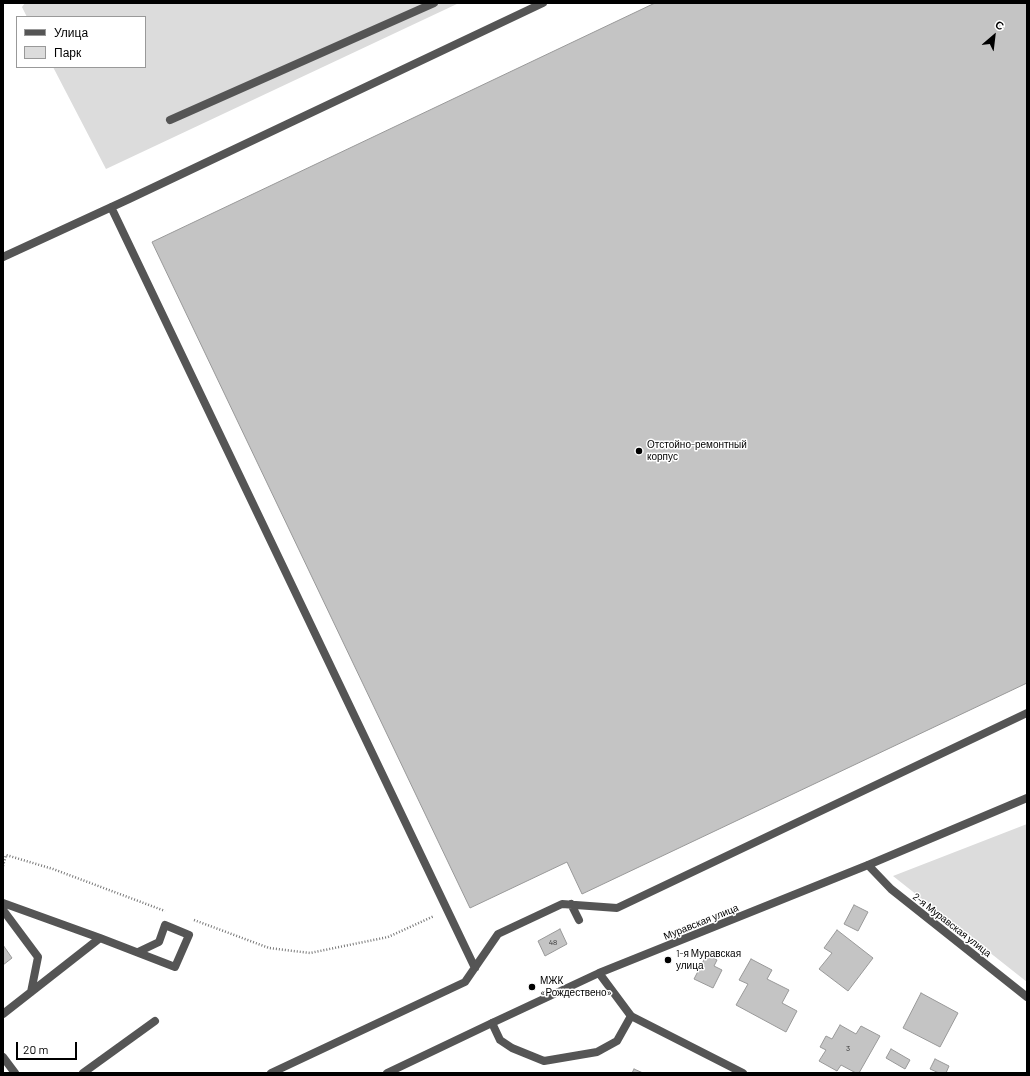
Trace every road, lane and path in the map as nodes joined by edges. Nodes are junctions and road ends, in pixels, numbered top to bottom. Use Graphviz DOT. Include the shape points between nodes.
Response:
graph roads {
  1 [pos="434,3"];
  2 [pos="543,3"];
  3 [pos="170,120"];
  4 [pos="111,208"];
  5 [pos="3,257"];
  6 [pos="1027,713"];
  7 [pos="1027,798"];
  8 [pos="868,865"];
  9 [pos="3,866"];
  10 [pos="3,903"];
  11 [pos="571,904"];
  12 [pos="3,910"];
  13 [pos="447,910"];
  14 [pos="167,911"];
  15 [pos="190,919"];
  16 [pos="579,920"];
  17 [pos="100,938"];
  18 [pos="138,952"];
  19 [pos="475,968"];
  20 [pos="600,973"];
  21 [pos="31,992"];
  22 [pos="1027,997"];
  23 [pos="3,1014"];
  24 [pos="630,1016"];
  25 [pos="155,1021"];
  26 [pos="492,1022"];
  27 [pos="3,1057"];
  28 [pos="12,1072"];
  29 [pos="83,1073"];
  30 [pos="271,1073"];
  31 [pos="387,1073"];
  32 [pos="743,1073"];
  1 -- 3 [label="street"];
  2 -- 4 [label="street"];
  4 -- 5 [label="street"];
  4 -- 13 [label="street"];
  6 -- 11 [label="street" via="617,908"];
  7 -- 8 [label="street, Муравская улица"];
  8 -- 20 [label="street, Муравская улица"];
  8 -- 22 [label="street, 2-я Муравская улица" via="891,889"];
  9 -- 14 [label="path" via="6,855 53,869"];
  10 -- 17 [label="street"];
  11 -- 16 [label="street"];
  11 -- 19 [label="street" via="562,904 498,934"];
  12 -- 21 [label="street" via="38,956"];
  13 -- 15 [label="path" via="388,937 310,953 270,948"];
  13 -- 19 [label="street"];
  17 -- 18 [label="street"];
  17 -- 21 [label="street"];
  18 -- 18 [label="street" via="175,967 189,935 165,925 158,942"];
  19 -- 30 [label="street" via="465,982"];
  20 -- 24 [label="street"];
  20 -- 26 [label="street, Муравская улица"];
  21 -- 23 [label="street"];
  24 -- 26 [label="street" via="616,1041 597,1052 544,1061 512,1048 500,1040"];
  24 -- 32 [label="street"];
  25 -- 29 [label="street"];
  26 -- 31 [label="street, Муравская улица"];
  27 -- 28 [label="street"];
}
